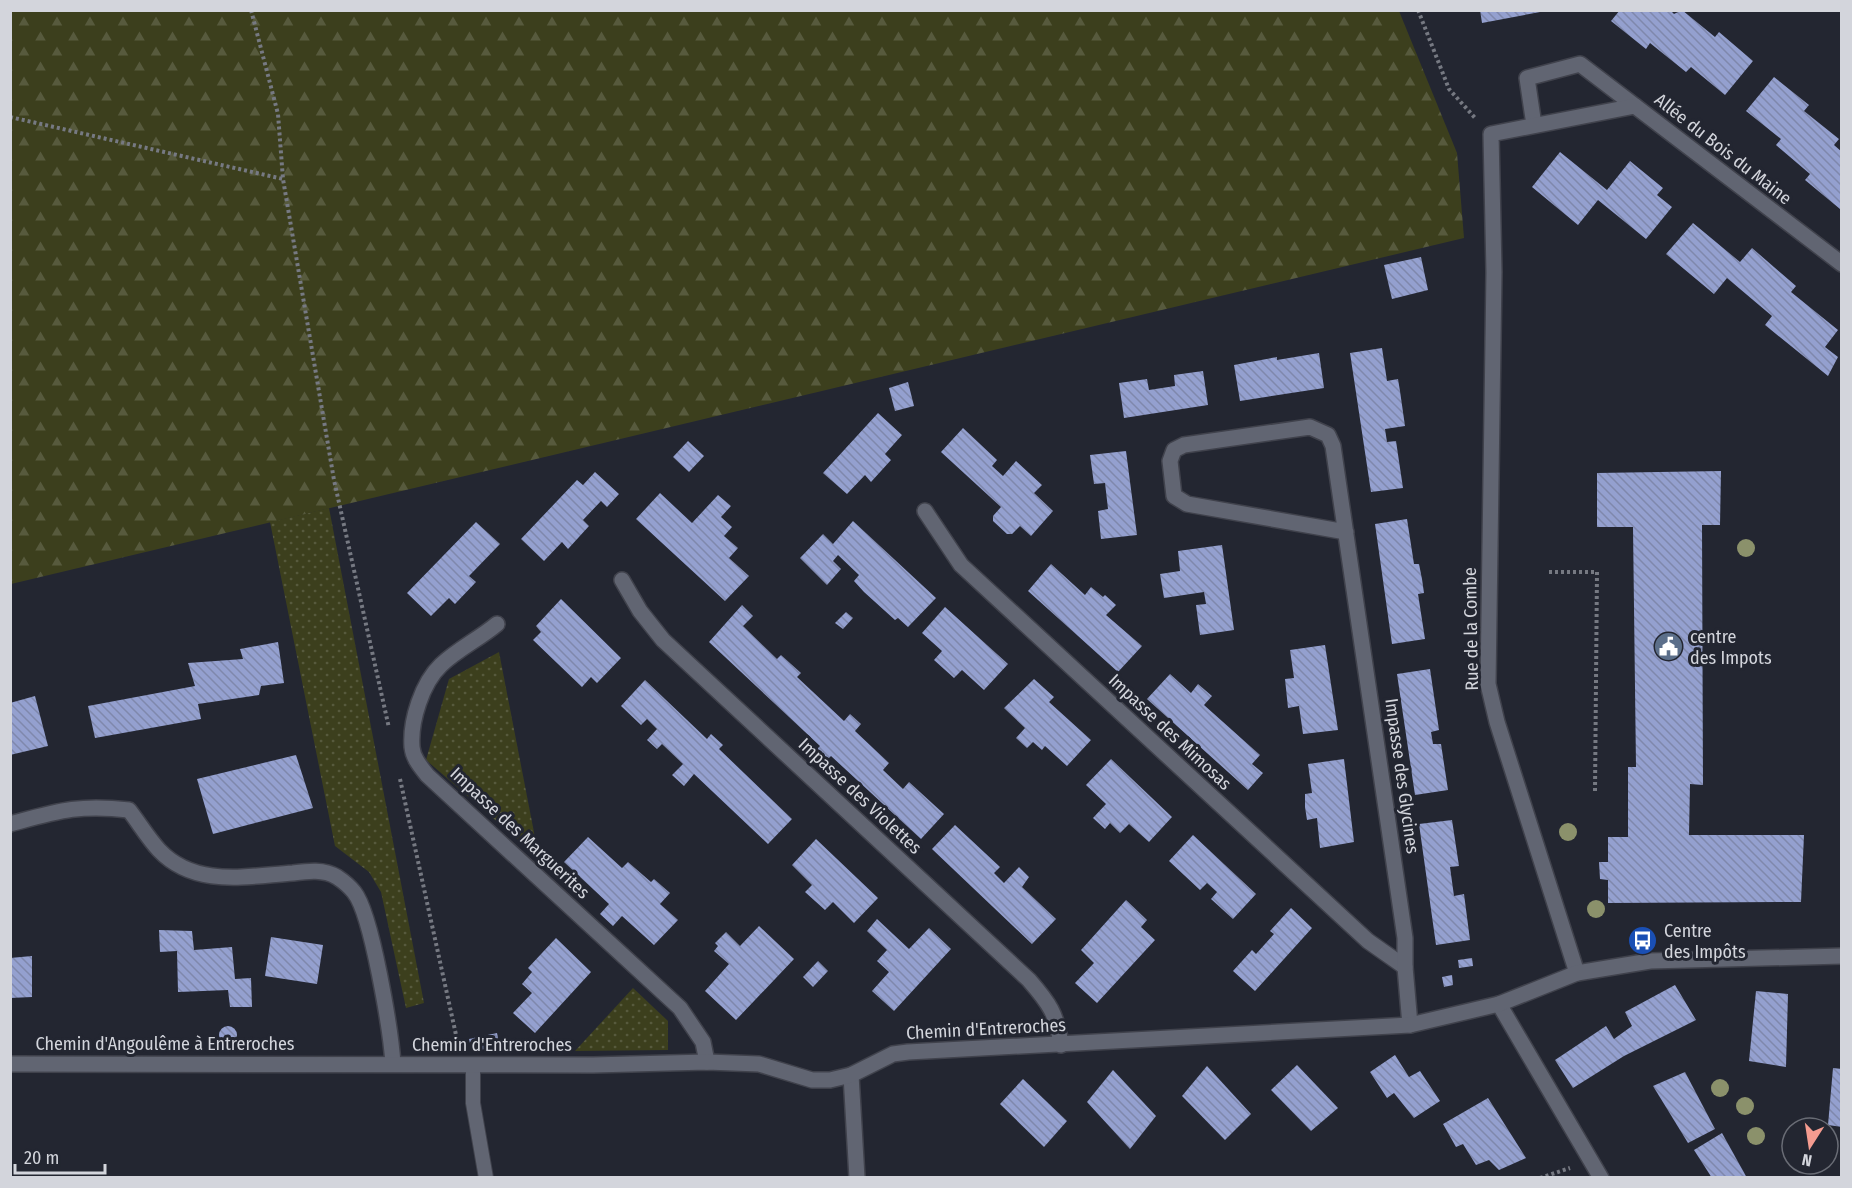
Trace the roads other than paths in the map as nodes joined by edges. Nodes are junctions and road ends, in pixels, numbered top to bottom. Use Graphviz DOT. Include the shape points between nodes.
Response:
graph roads {
  1 [pos="1635,106"];
  2 [pos="1534,125"];
  3 [pos="1842,264"];
  4 [pos="1494,272"];
  5 [pos="925,511"];
  6 [pos="1346,532"];
  7 [pos="622,580"];
  8 [pos="497,624"];
  9 [pos="10,824"];
  10 [pos="1842,956"];
  11 [pos="1405,967"];
  12 [pos="1577,973"];
  13 [pos="1499,1004"];
  14 [pos="1410,1026"];
  15 [pos="1061,1044"];
  16 [pos="707,1062"];
  17 [pos="320,1063"];
  18 [pos="10,1064"];
  19 [pos="393,1064"];
  20 [pos="473,1065"];
  21 [pos="851,1076"];
  22 [pos="486,1178"];
  23 [pos="857,1178"];
  24 [pos="1601,1178"];
  1 -- 2 [label="street, Allée du Bois du Maine"];
  1 -- 2 [label="street" via="1580,64 1527,78"];
  1 -- 3 [label="street, Allée du Bois du Maine"];
  2 -- 4 [label="street, Allée du Bois du Maine" via="1491,135"];
  4 -- 12 [label="street, Rue de la Combe" via="1488,684"];
  5 -- 11 [label="street, Impasse des Mimosas" via="961,565 1368,941"];
  6 -- 6 [label="street, Impasse des Glycines" via="1333,446 1328,435 1318,429 1184,445 1174,450 1170,460 1174,496 1187,504"];
  6 -- 11 [label="street, Impasse des Glycines" via="1405,938"];
  7 -- 15 [label="street, Impasse des Violettes" via="663,640 1029,980 1057,1019"];
  8 -- 16 [label="street, Impasse des Marguerites" via="458,651 430,679 414,725 412,747 416,761 680,1008 703,1042"];
  9 -- 19 [label="street" via="70,808 129,810 160,850 201,875 220,879 317,871 336,876 355,892 363,911 390,1029"];
  10 -- 12 [label="street" via="1650,961"];
  11 -- 14 [label="street, Impasse des Glycines"];
  12 -- 13 [label="street"];
  13 -- 14 [label="street"];
  13 -- 24 [label="street"];
  14 -- 15 [label="street, Chemin d'Entreroches"];
  15 -- 21 [label="street, Chemin d'Entreroches" via="893,1054"];
  16 -- 20 [label="street, Chemin d'Entreroches"];
  16 -- 21 [label="street, Chemin d'Entreroches" via="759,1064 812,1080"];
  17 -- 18 [label="street, Chemin d'Angoulême à Entreroches"];
  17 -- 19 [label="street, Chemin d'Entreroches"];
  19 -- 20 [label="street, Chemin d'Entreroches"];
  20 -- 22 [label="lane" via="472,1103"];
  21 -- 23 [label="street"];
}
